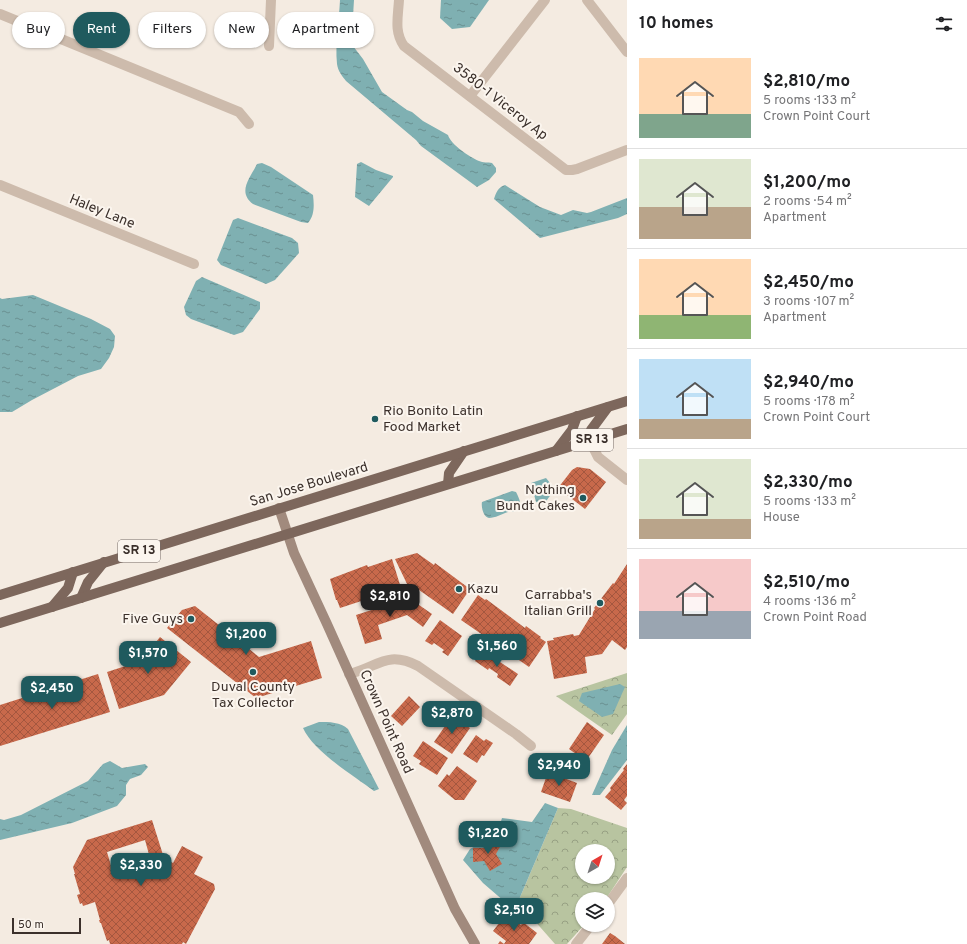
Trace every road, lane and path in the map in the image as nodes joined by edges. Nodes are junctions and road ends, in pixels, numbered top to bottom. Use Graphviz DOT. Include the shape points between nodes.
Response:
graph roads {
  1 [pos="271,0"];
  2 [pos="399,0"];
  3 [pos="545,0"];
  4 [pos="588,0"];
  5 [pos="0,14"];
  6 [pos="269,46"];
  7 [pos="627,52"];
  8 [pos="470,96"];
  9 [pos="249,124"];
  10 [pos="627,150"];
  11 [pos="0,185"];
  12 [pos="194,264"];
  13 [pos="627,401"];
  14 [pos="608,406"];
  15 [pos="577,416"];
  16 [pos="627,429"];
  17 [pos="590,441"];
  18 [pos="464,451"];
  19 [pos="556,451"];
  20 [pos="627,480"];
  21 [pos="448,484"];
  22 [pos="279,508"];
  23 [pos="288,534"];
  24 [pos="104,562"];
  25 [pos="73,572"];
  26 [pos="0,595"];
  27 [pos="81,598"];
  28 [pos="52,607"];
  29 [pos="0,623"];
  30 [pos="349,674"];
  31 [pos="531,746"];
  32 [pos="627,878"];
  33 [pos="615,894"];
  34 [pos="585,932"];
  35 [pos="475,944"];
  36 [pos="576,944"];
  1 -- 6 [label="street"];
  2 -- 8 [label="street, 3580-1 Viceroy Ap" via="397,31 404,46"];
  3 -- 8 [label="street"];
  4 -- 7 [label="street"];
  5 -- 9 [label="street" via="239,112"];
  8 -- 10 [label="street, 3580-1 Viceroy Ap" via="566,170 577,169"];
  11 -- 12 [label="street, Haley Lane"];
  13 -- 14 [label="main road, San Jose Boulevard / SR 13"];
  14 -- 15 [label="main road, San Jose Boulevard / SR 13"];
  14 -- 17 [label="main road" via="591,430"];
  15 -- 18 [label="main road, San Jose Boulevard / SR 13"];
  15 -- 19 [label="main road" via="572,430"];
  16 -- 17 [label="main road, SR 13"];
  17 -- 19 [label="main road, SR 13"];
  17 -- 20 [label="street" via="598,457"];
  18 -- 21 [label="main road" via="449,473"];
  18 -- 22 [label="main road, San Jose Boulevard / SR 13"];
  19 -- 21 [label="main road, SR 13"];
  21 -- 23 [label="main road, SR 13"];
  22 -- 23 [label="street, Crown Point Road"];
  22 -- 24 [label="main road, San Jose Boulevard / SR 13"];
  23 -- 27 [label="main road, SR 13"];
  23 -- 30 [label="street, Crown Point Road"];
  24 -- 25 [label="main road, San Jose Boulevard / SR 13"];
  24 -- 27 [label="main road" via="88,582"];
  25 -- 26 [label="main road, San Jose Boulevard / SR 13"];
  25 -- 28 [label="main road" via="68,588"];
  27 -- 28 [label="main road, SR 13"];
  28 -- 29 [label="main road, SR 13"];
  30 -- 31 [label="street" via="392,659 410,662"];
  30 -- 35 [label="street, Crown Point Road" via="455,909"];
  32 -- 33 [label="street"];
  34 -- 36 [label="street"];
}
